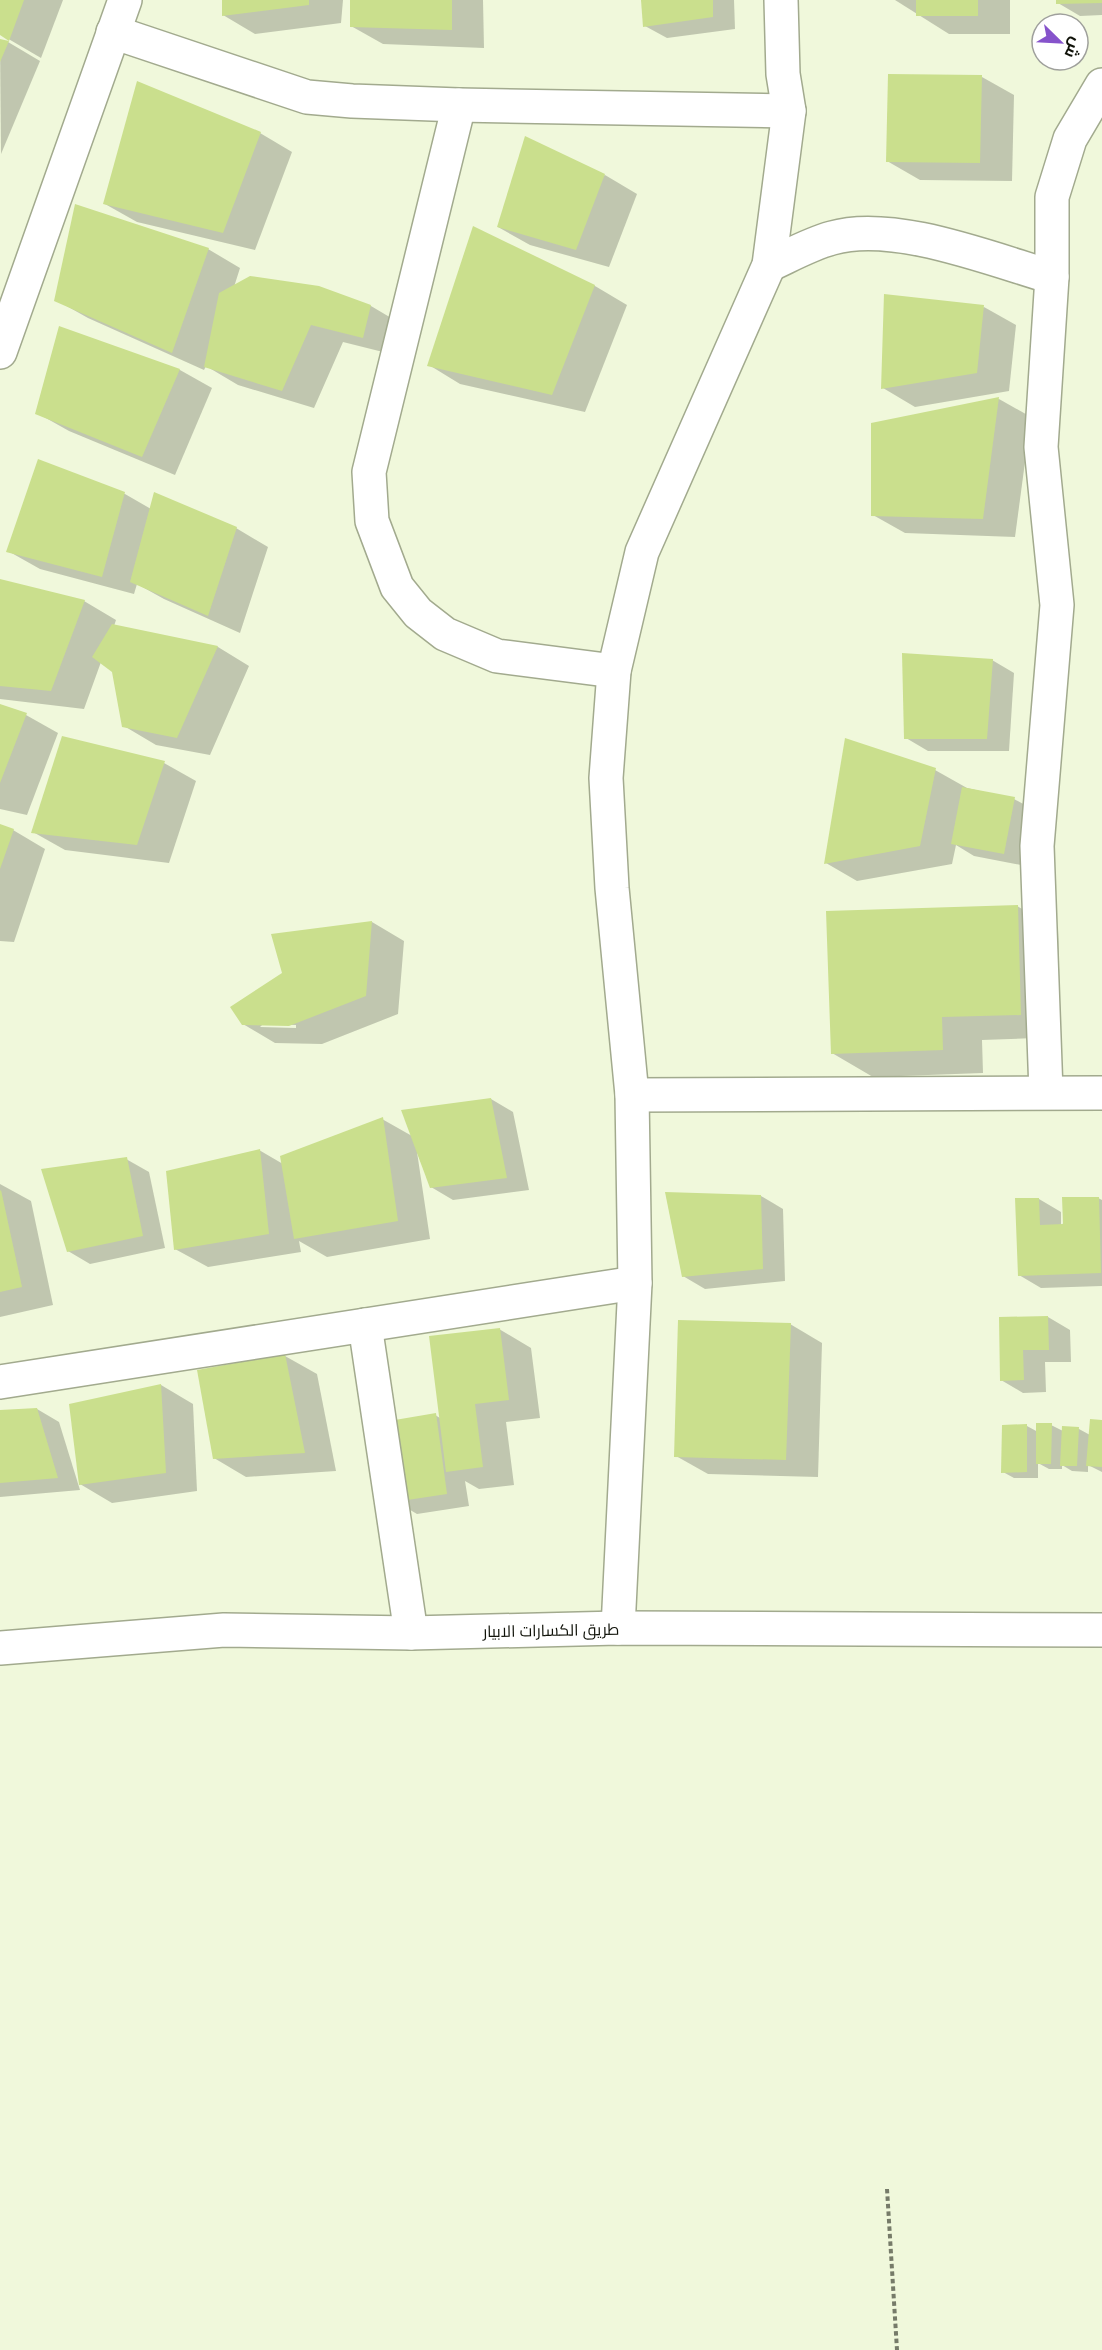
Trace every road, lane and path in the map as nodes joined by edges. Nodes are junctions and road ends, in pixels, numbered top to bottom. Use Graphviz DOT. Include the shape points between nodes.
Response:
graph roads {
  1 [pos="124,0"];
  2 [pos="781,0"];
  3 [pos="113,32"];
  4 [pos="1102,85"];
  5 [pos="459,105"];
  6 [pos="789,111"];
  7 [pos="769,265"];
  8 [pos="1052,276"];
  9 [pos="0,352"];
  10 [pos="614,671"];
  11 [pos="1046,1092"];
  12 [pos="1102,1093"];
  13 [pos="632,1095"];
  14 [pos="635,1283"];
  15 [pos="365,1325"];
  16 [pos="0,1382"];
  17 [pos="618,1628"];
  18 [pos="1102,1630"];
  19 [pos="411,1633"];
  20 [pos="0,1647"];
  21 [pos="887,2189"];
  22 [pos="897,2350"];
  1 -- 3 [label="street"];
  2 -- 6 [label="street" via="783,74"];
  3 -- 5 [label="street" via="307,97"];
  3 -- 9 [label="street"];
  4 -- 8 [label="street" via="1070,139 1052,197"];
  5 -- 6 [label="street"];
  5 -- 10 [label="street" via="369,472 372,521 397,587 418,613 445,634 497,656"];
  6 -- 7 [label="street"];
  7 -- 8 [label="street" via="832,238 870,233 936,242"];
  7 -- 10 [label="street" via="642,552"];
  8 -- 11 [label="street" via="1041,447 1056,604 1036,846"];
  10 -- 13 [label="street" via="606,778 612,888"];
  11 -- 12 [label="street"];
  11 -- 13 [label="street"];
  13 -- 14 [label="street"];
  14 -- 15 [label="street"];
  14 -- 17 [label="street"];
  15 -- 16 [label="street"];
  15 -- 19 [label="street"];
  17 -- 18 [label="street, طريق الكسارات الابيار"];
  17 -- 19 [label="street, طريق الكسارات الابيار"];
  19 -- 20 [label="street, طريق الكسارات الابيار" via="224,1630"];
  21 -- 22 [label="path"];
}
